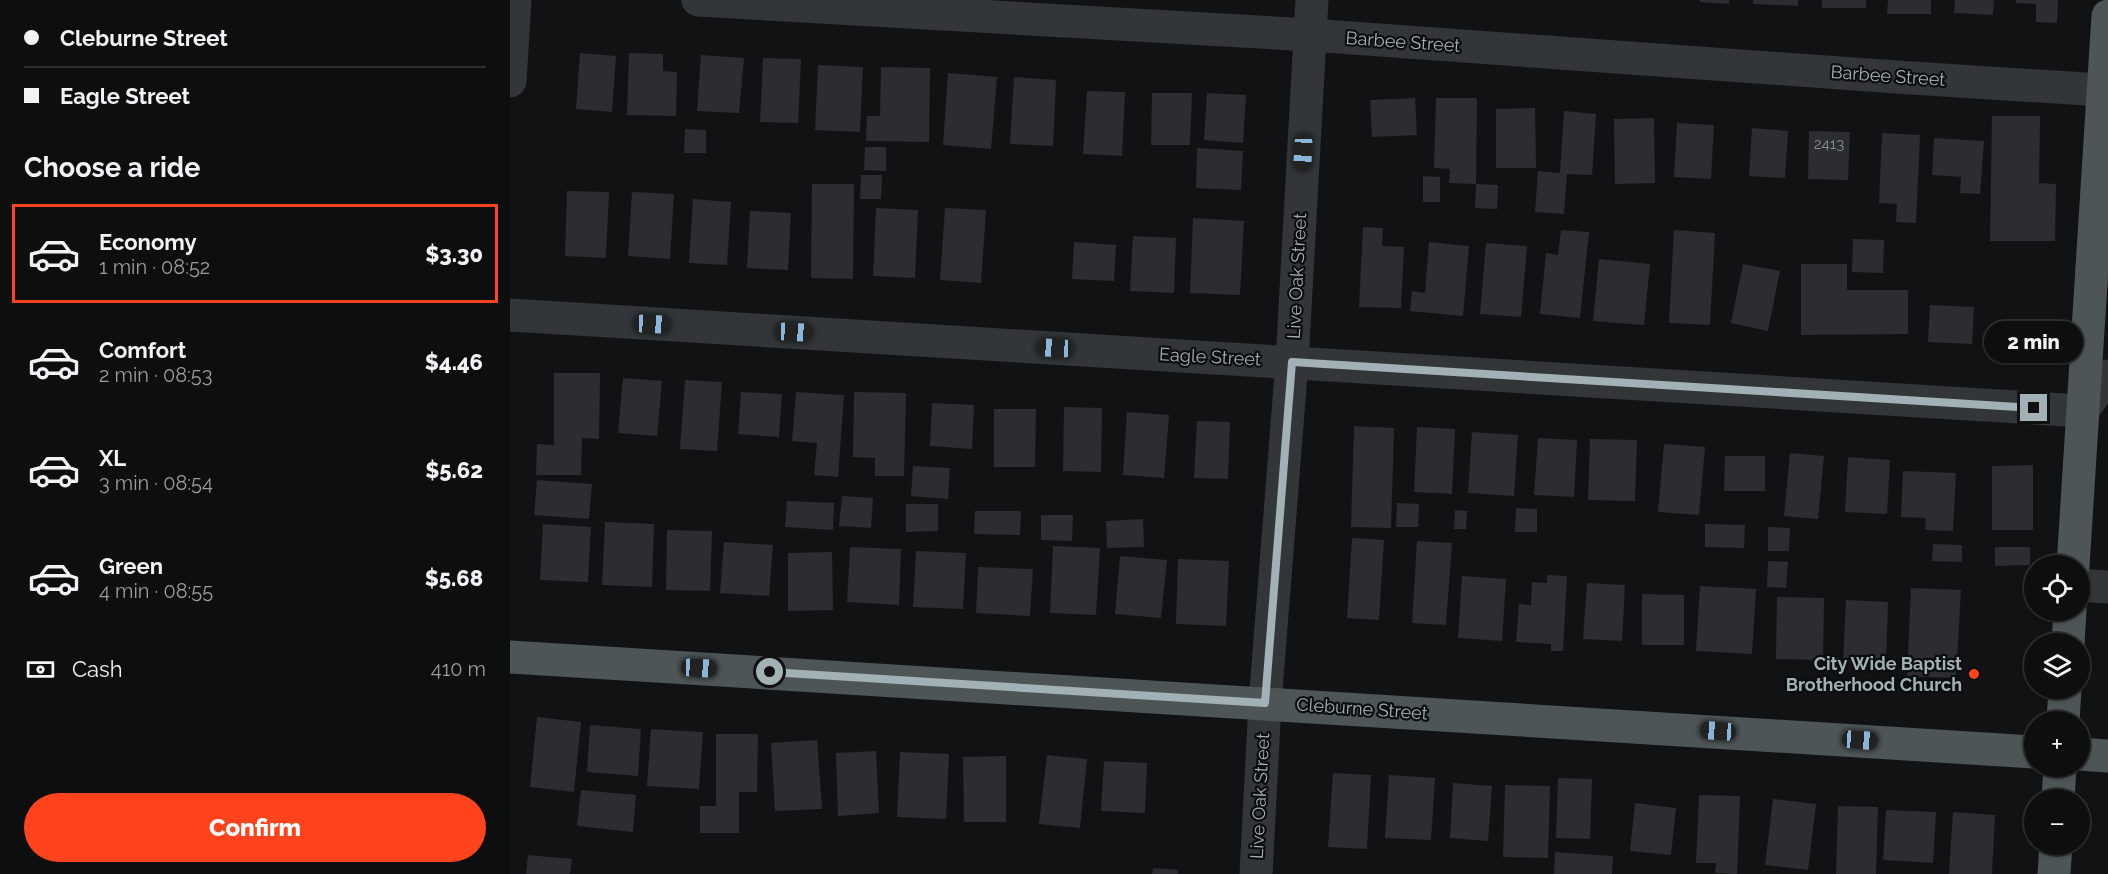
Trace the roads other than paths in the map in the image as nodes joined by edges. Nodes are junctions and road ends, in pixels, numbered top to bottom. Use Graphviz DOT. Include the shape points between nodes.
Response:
graph roads {
  1 [pos="515,0"];
  2 [pos="698,0"];
  3 [pos="1312,0"];
  4 [pos="2108,16"];
  5 [pos="1310,35"];
  6 [pos="510,81"];
  7 [pos="2105,89"];
  8 [pos="510,315"];
  9 [pos="1292,362"];
  10 [pos="2108,376"];
  11 [pos="2082,411"];
  12 [pos="2074,555"];
  13 [pos="2090,586"];
  14 [pos="2108,587"];
  15 [pos="510,657"];
  16 [pos="1265,703"];
  17 [pos="2024,751"];
  18 [pos="2090,755"];
  19 [pos="2108,756"];
  20 [pos="2055,855"];
  21 [pos="1256,874"];
  22 [pos="2054,874"];
  1 -- 6 [label="street"];
  2 -- 5 [label="street, Barbee Street"];
  3 -- 5 [label="street, Live Oak Street"];
  4 -- 7 [label="main road"];
  5 -- 7 [label="street, Barbee Street"];
  5 -- 9 [label="street, Live Oak Street"];
  7 -- 11 [label="main road"];
  8 -- 9 [label="street, Eagle Street"];
  9 -- 11 [label="street, Eagle Street"];
  9 -- 16 [label="street, Live Oak Street"];
  10 -- 11 [label="street"];
  11 -- 12 [label="main road"];
  13 -- 14 [label="street"];
  15 -- 16 [label="main road, Cleburne Street"];
  16 -- 17 [label="main road, Cleburne Street"];
  16 -- 21 [label="street, Live Oak Street"];
  18 -- 19 [label="main road"];
  20 -- 22 [label="main road"];
}
